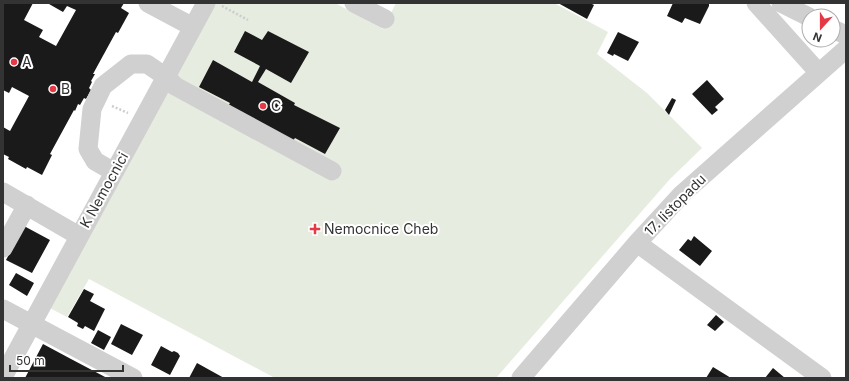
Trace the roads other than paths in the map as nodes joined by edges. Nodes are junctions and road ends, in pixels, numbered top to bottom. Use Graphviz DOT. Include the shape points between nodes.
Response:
graph roads {
  1 [pos="148,3"];
  2 [pos="206,3"];
  3 [pos="354,3"];
  4 [pos="756,3"];
  5 [pos="781,3"];
  6 [pos="801,13"];
  7 [pos="385,19"];
  8 [pos="193,27"];
  9 [pos="846,49"];
  10 [pos="819,73"];
  11 [pos="166,77"];
  12 [pos="332,171"];
  13 [pos="114,172"];
  14 [pos="3,192"];
  15 [pos="27,205"];
  16 [pos="79,236"];
  17 [pos="637,243"];
  18 [pos="3,248"];
  19 [pos="3,309"];
  20 [pos="31,324"];
  21 [pos="3,377"];
  22 [pos="133,378"];
  23 [pos="521,378"];
  24 [pos="822,378"];
  1 -- 8 [label="street"];
  2 -- 8 [label="street, K Nemocnici"];
  3 -- 7 [label="street"];
  4 -- 10 [label="street"];
  5 -- 6 [label="street"];
  8 -- 11 [label="street, K Nemocnici"];
  9 -- 10 [label="street, 17. listopadu"];
  10 -- 17 [label="street, 17. listopadu" via="682,194"];
  11 -- 12 [label="street" via="175,86"];
  11 -- 13 [label="street, K Nemocnici"];
  11 -- 13 [label="street" via="146,64 131,64 103,86 92,109 88,148 95,161"];
  13 -- 16 [label="street, K Nemocnici"];
  14 -- 15 [label="street"];
  15 -- 16 [label="street"];
  15 -- 18 [label="street"];
  16 -- 20 [label="street, K Nemocnici"];
  17 -- 23 [label="street, 17. listopadu"];
  17 -- 24 [label="street"];
  19 -- 20 [label="street"];
  20 -- 21 [label="street, K Nemocnici"];
  20 -- 22 [label="street"];
}
